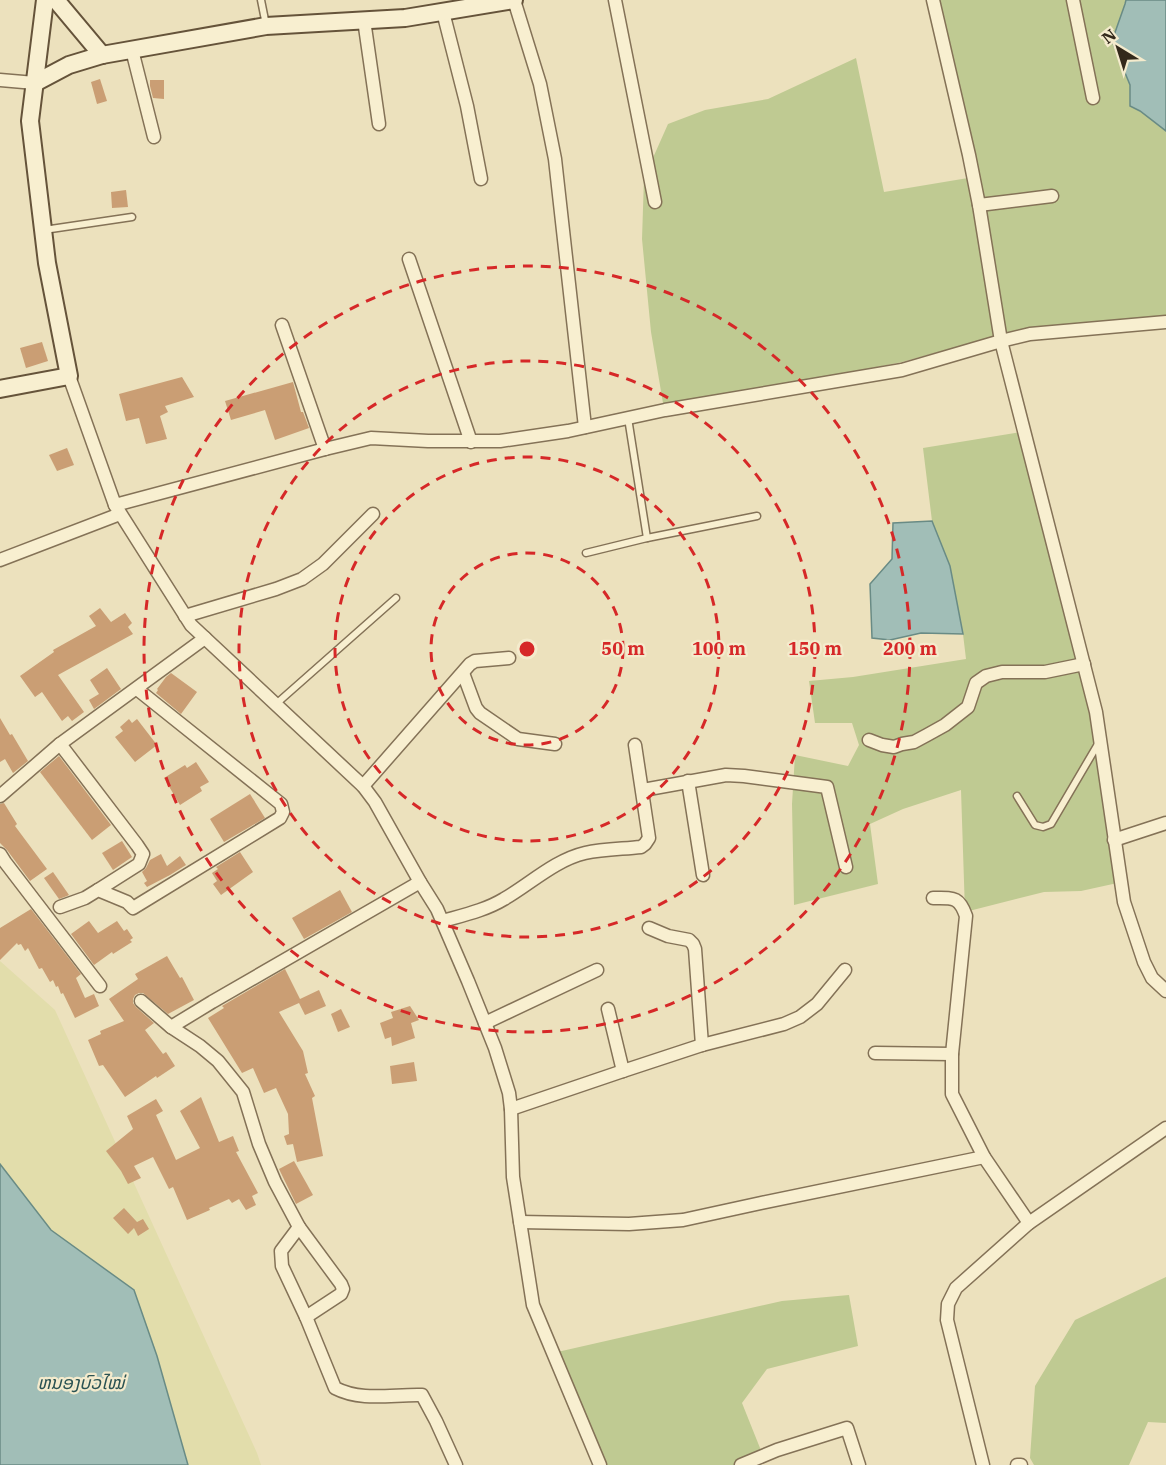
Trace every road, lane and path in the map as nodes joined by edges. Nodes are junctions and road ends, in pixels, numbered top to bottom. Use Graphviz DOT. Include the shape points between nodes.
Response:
graph roads {
  1 [pos="45,0"];
  2 [pos="56,0"];
  3 [pos="261,0"];
  4 [pos="514,0"];
  5 [pos="615,0"];
  6 [pos="933,0"];
  7 [pos="1073,0"];
  8 [pos="443,12"];
  9 [pos="364,20"];
  10 [pos="266,26"];
  11 [pos="132,50"];
  12 [pos="102,56"];
  13 [pos="0,80"];
  14 [pos="34,83"];
  15 [pos="1093,98"];
  16 [pos="379,124"];
  17 [pos="154,137"];
  18 [pos="481,179"];
  19 [pos="1052,196"];
  20 [pos="655,202"];
  21 [pos="980,205"];
  22 [pos="132,216"];
  23 [pos="43,230"];
  24 [pos="409,260"];
  25 [pos="1166,322"];
  26 [pos="282,325"];
  27 [pos="1001,341"];
  28 [pos="69,376"];
  29 [pos="0,389"];
  30 [pos="628,417"];
  31 [pos="585,428"];
  32 [pos="471,442"];
  33 [pos="325,449"];
  34 [pos="118,509"];
  35 [pos="373,514"];
  36 [pos="757,516"];
  37 [pos="647,538"];
  38 [pos="586,553"];
  39 [pos="0,561"];
  40 [pos="396,598"];
  41 [pos="185,616"];
  42 [pos="205,638"];
  43 [pos="509,658"];
  44 [pos="1084,664"];
  45 [pos="463,673"];
  46 [pos="137,688"];
  47 [pos="275,705"];
  48 [pos="869,740"];
  49 [pos="1100,741"];
  50 [pos="60,744"];
  51 [pos="555,744"];
  52 [pos="635,745"];
  53 [pos="688,781"];
  54 [pos="363,786"];
  55 [pos="643,790"];
  56 [pos="0,796"];
  57 [pos="1017,796"];
  58 [pos="1166,823"];
  59 [pos="1114,840"];
  60 [pos="0,854"];
  61 [pos="846,867"];
  62 [pos="703,875"];
  63 [pos="420,882"];
  64 [pos="98,890"];
  65 [pos="933,897"];
  66 [pos="60,907"];
  67 [pos="443,921"];
  68 [pos="649,928"];
  69 [pos="597,970"];
  70 [pos="845,970"];
  71 [pos="100,986"];
  72 [pos="1166,991"];
  73 [pos="141,1001"];
  74 [pos="608,1009"];
  75 [pos="485,1023"];
  76 [pos="171,1027"];
  77 [pos="702,1046"];
  78 [pos="875,1053"];
  79 [pos="952,1054"];
  80 [pos="623,1071"];
  81 [pos="511,1109"];
  82 [pos="1166,1128"];
  83 [pos="984,1157"];
  84 [pos="520,1222"];
  85 [pos="1029,1223"];
  86 [pos="299,1227"];
  87 [pos="306,1317"];
  88 [pos="456,1465"];
  89 [pos="600,1465"];
  90 [pos="741,1465"];
  91 [pos="860,1465"];
  92 [pos="983,1465"];
  1 -- 14 [label="street"];
  2 -- 12 [label="street"];
  3 -- 10 [label="lane"];
  4 -- 8 [label="street"];
  4 -- 31 [label="street" via="540,84 555,159"];
  5 -- 20 [label="street"];
  6 -- 21 [label="street"];
  7 -- 15 [label="street"];
  8 -- 9 [label="street"];
  8 -- 18 [label="street"];
  9 -- 10 [label="street"];
  9 -- 16 [label="street"];
  10 -- 11 [label="street"];
  11 -- 12 [label="street"];
  11 -- 17 [label="street"];
  12 -- 14 [label="street" via="69,65"];
  13 -- 14 [label="street"];
  14 -- 23 [label="street" via="30,121"];
  19 -- 21 [label="street"];
  21 -- 27 [label="street"];
  22 -- 23 [label="lane"];
  23 -- 28 [label="street"];
  24 -- 32 [label="street"];
  25 -- 27 [label="street" via="1030,334"];
  26 -- 33 [label="street"];
  27 -- 30 [label="street" via="902,370"];
  27 -- 44 [label="street"];
  28 -- 29 [label="street"];
  28 -- 34 [label="street"];
  30 -- 31 [label="street"];
  30 -- 37 [label="lane"];
  31 -- 32 [label="street"];
  32 -- 33 [label="street" via="371,438"];
  33 -- 34 [label="street"];
  34 -- 39 [label="street"];
  34 -- 41 [label="street"];
  35 -- 41 [label="street" via="323,564 302,579"];
  36 -- 37 [label="lane"];
  37 -- 38 [label="lane"];
  40 -- 47 [label="lane"];
  41 -- 42 [label="street"];
  42 -- 46 [label="street"];
  42 -- 47 [label="street"];
  43 -- 45 [label="street" via="476,661"];
  44 -- 48 [label="street" via="1045,672 986,676 976,683 968,707 936,730 894,747"];
  44 -- 49 [label="street"];
  45 -- 51 [label="street" via="480,713 518,739"];
  45 -- 54 [label="street"];
  46 -- 50 [label="street"];
  46 -- 64 [label="street" via="281,804 283,812 280,818 133,908"];
  47 -- 54 [label="street"];
  49 -- 57 [label="lane" via="1051,824 1035,825"];
  49 -- 59 [label="street"];
  50 -- 56 [label="street"];
  50 -- 64 [label="street" via="143,854 139,864"];
  52 -- 55 [label="street"];
  53 -- 55 [label="street"];
  53 -- 61 [label="street" via="726,775 827,787"];
  53 -- 62 [label="street"];
  54 -- 63 [label="street"];
  55 -- 67 [label="street" via="649,838 641,847 585,853 495,904"];
  58 -- 59 [label="street"];
  59 -- 72 [label="street" via="1124,902 1141,953 1152,978"];
  60 -- 71 [label="street"];
  63 -- 67 [label="street"];
  63 -- 76 [label="street"];
  64 -- 66 [label="street"];
  65 -- 79 [label="street" via="954,898 962,904 966,916"];
  67 -- 75 [label="street"];
  68 -- 77 [label="street" via="693,944"];
  69 -- 75 [label="street"];
  70 -- 77 [label="street" via="817,1004 800,1017"];
  73 -- 76 [label="street"];
  74 -- 80 [label="street"];
  75 -- 81 [label="street"];
  76 -- 86 [label="street" via="218,1060 243,1092 263,1154"];
  77 -- 80 [label="street"];
  78 -- 79 [label="street"];
  79 -- 83 [label="street" via="952,1094"];
  80 -- 81 [label="street"];
  81 -- 84 [label="street" via="513,1177"];
  82 -- 85 [label="street"];
  83 -- 84 [label="street" via="683,1220 629,1224"];
  83 -- 85 [label="street"];
  84 -- 89 [label="street" via="533,1305"];
  85 -- 92 [label="street" via="956,1288 948,1304 947,1320"];
  86 -- 87 [label="street" via="281,1251 282,1266"];
  86 -- 87 [label="street" via="343,1289"];
  87 -- 88 [label="street" via="335,1388 366,1397 422,1395"];
  90 -- 91 [label="street" via="847,1428"];
}
